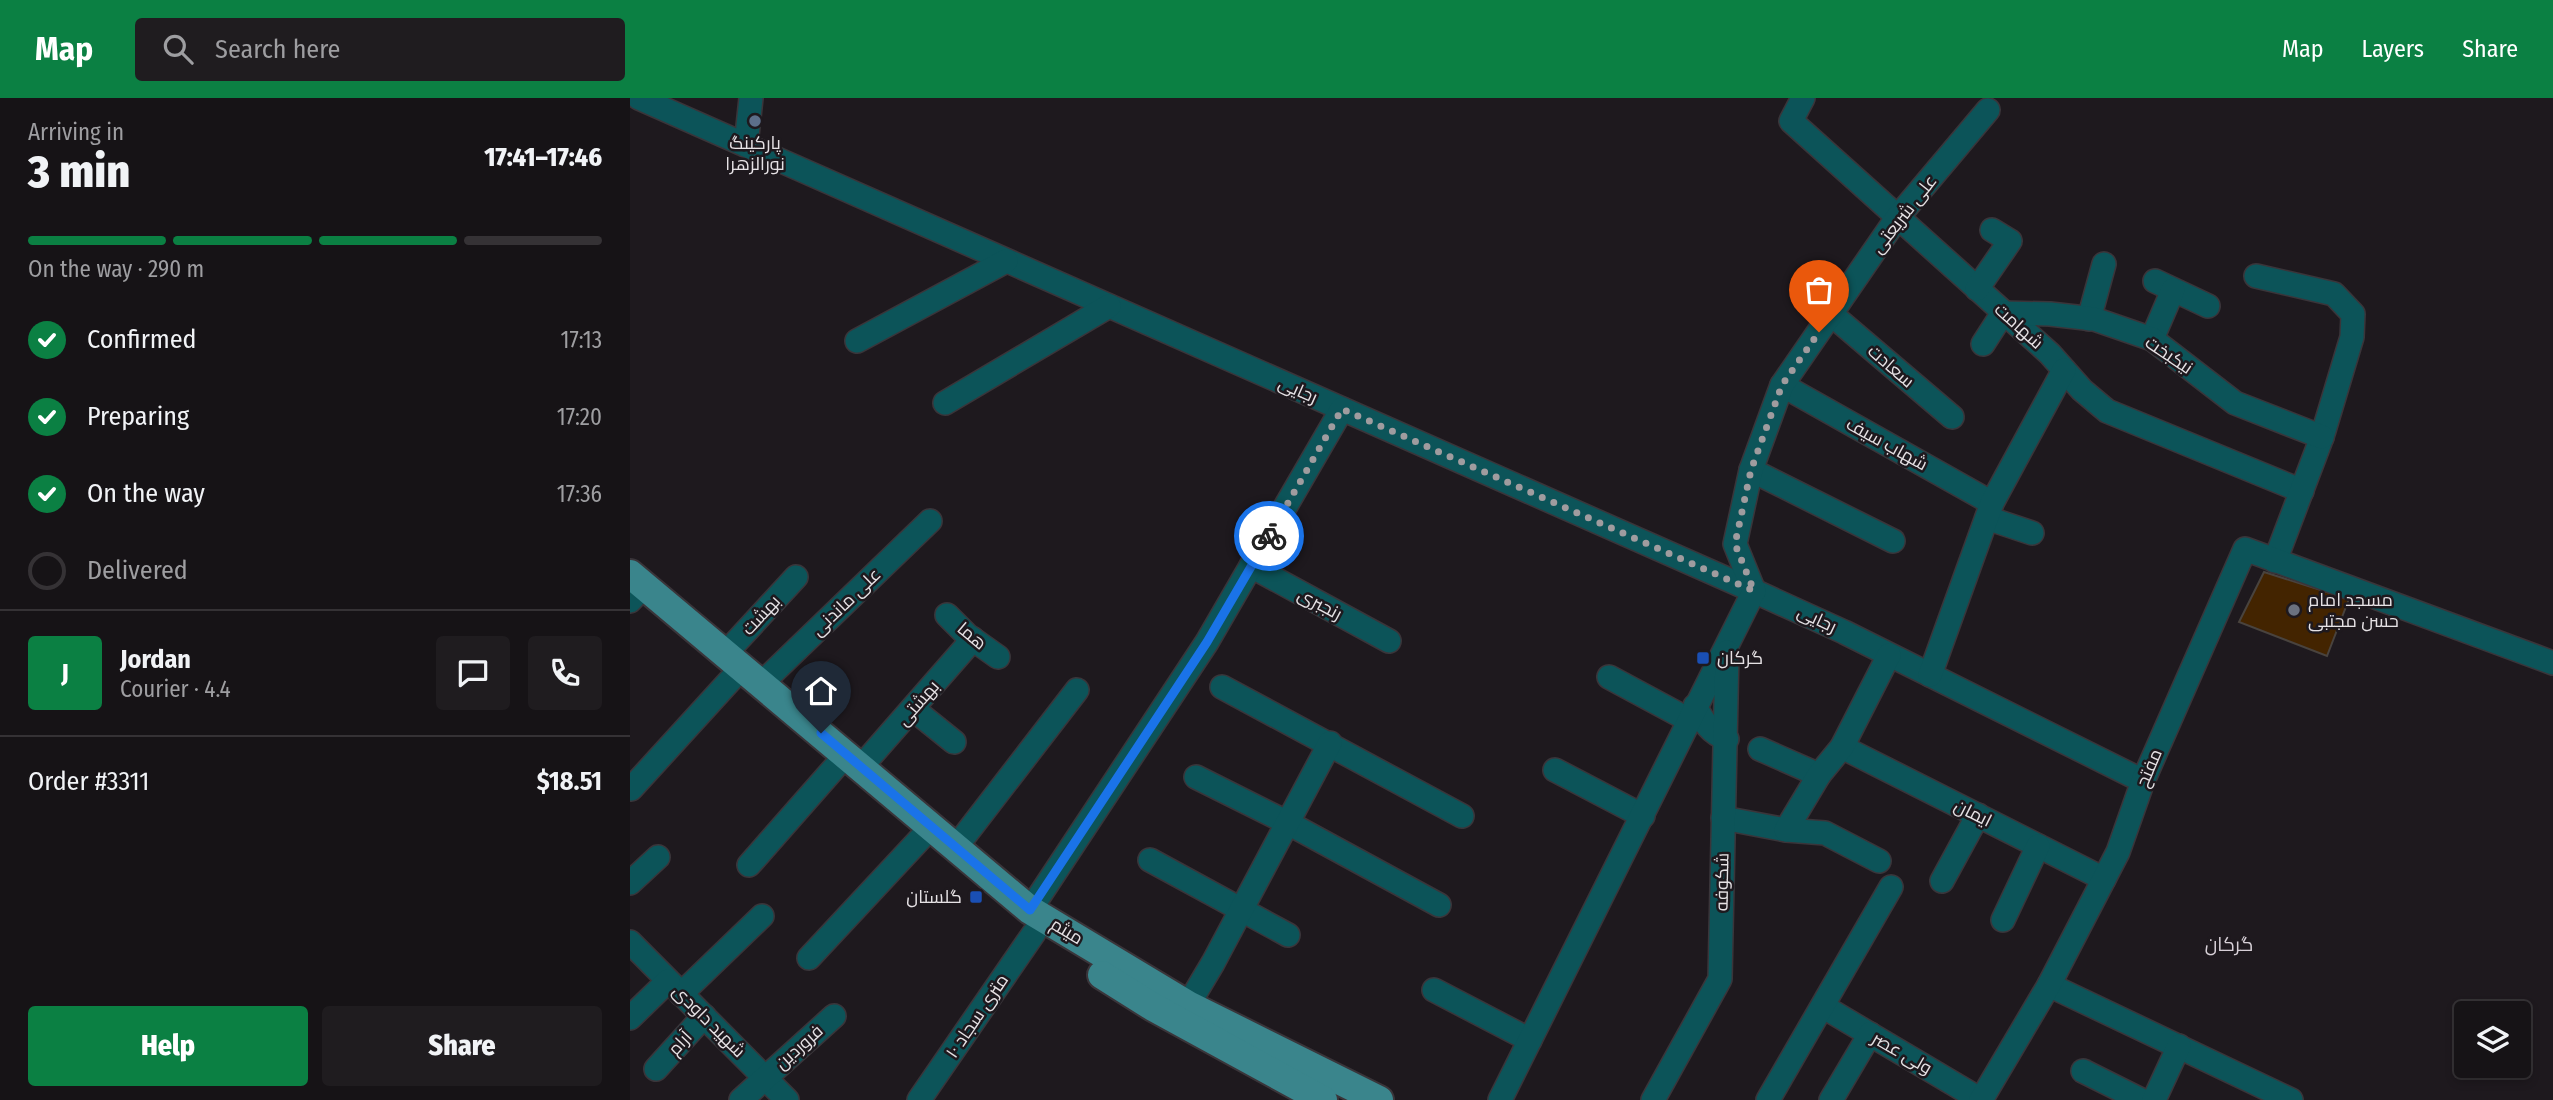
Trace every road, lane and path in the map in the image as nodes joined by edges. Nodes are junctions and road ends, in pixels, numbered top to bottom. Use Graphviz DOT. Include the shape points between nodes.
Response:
graph roads {
  1 [pos="639,98"];
  2 [pos="751,98"];
  3 [pos="1803,98"];
  4 [pos="1988,110"];
  5 [pos="746,145"];
  6 [pos="1897,218"];
  7 [pos="2010,241"];
  8 [pos="1006,261"];
  9 [pos="2104,264"];
  10 [pos="2256,276"];
  11 [pos="1977,289"];
  12 [pos="1109,306"];
  13 [pos="2208,306"];
  14 [pos="2003,313"];
  15 [pos="1831,314"];
  16 [pos="2089,318"];
  17 [pos="2152,339"];
  18 [pos="857,341"];
  19 [pos="1983,344"];
  20 [pos="2064,370"];
  21 [pos="1782,385"];
  22 [pos="945,403"];
  23 [pos="1342,409"];
  24 [pos="1952,417"];
  25 [pos="2322,436"];
  26 [pos="1751,470"];
  27 [pos="2302,491"];
  28 [pos="1989,510"];
  29 [pos="930,521"];
  30 [pos="2032,533"];
  31 [pos="1893,541"];
  32 [pos="2275,561"];
  33 [pos="1251,566"];
  34 [pos="796,577"];
  35 [pos="634,588"];
  36 [pos="1754,591"];
  37 [pos="947,615"];
  38 [pos="973,639"];
  39 [pos="1390,641"];
  40 [pos="1727,647"];
  41 [pos="1889,655"];
  42 [pos="998,657"];
  43 [pos="2553,663"];
  44 [pos="730,664"];
  45 [pos="1930,675"];
  46 [pos="1609,677"];
  47 [pos="762,683"];
  48 [pos="1222,687"];
  49 [pos="1077,690"];
  50 [pos="913,709"];
  51 [pos="1692,713"];
  52 [pos="1727,740"];
  53 [pos="954,742"];
  54 [pos="1330,743"];
  55 [pos="1842,747"];
  56 [pos="1760,749"];
  57 [pos="849,766"];
  58 [pos="1555,770"];
  59 [pos="1819,775"];
  60 [pos="1196,777"];
  61 [pos="2143,781"];
  62 [pos="631,789"];
  63 [pos="1462,816"];
  64 [pos="1643,816"];
  65 [pos="1978,816"];
  66 [pos="1723,818"];
  67 [pos="1288,823"];
  68 [pos="1786,830"];
  69 [pos="921,838"];
  70 [pos="2038,846"];
  71 [pos="956,847"];
  72 [pos="658,857"];
  73 [pos="1150,860"];
  74 [pos="1879,861"];
  75 [pos="749,865"];
  76 [pos="2105,879"];
  77 [pos="1942,881"];
  78 [pos="630,883"];
  79 [pos="1891,887"];
  80 [pos="1439,905"];
  81 [pos="1242,909"];
  82 [pos="762,916"];
  83 [pos="2003,920"];
  84 [pos="1032,921"];
  85 [pos="1288,935"];
  86 [pos="630,942"];
  87 [pos="809,958"];
  88 [pos="2049,985"];
  89 [pos="674,987"];
  90 [pos="1434,990"];
  91 [pos="1188,1005"];
  92 [pos="1824,1007"];
  93 [pos="704,1016"];
  94 [pos="834,1016"];
  95 [pos="630,1018"];
  96 [pos="1870,1034"];
  97 [pos="1530,1040"];
  98 [pos="2179,1046"];
  99 [pos="656,1069"];
  100 [pos="2083,1071"];
  101 [pos="765,1078"];
  102 [pos="1314,1089"];
  103 [pos="741,1100"];
  104 [pos="787,1100"];
  105 [pos="919,1100"];
  106 [pos="1379,1100"];
  107 [pos="1500,1100"];
  108 [pos="1653,1100"];
  109 [pos="1768,1100"];
  110 [pos="1831,1100"];
  111 [pos="1981,1100"];
  112 [pos="2141,1100"];
  113 [pos="2154,1100"];
  114 [pos="2291,1100"];
  1 -- 5 [label="street, رجایی"];
  2 -- 5 [label="street"];
  3 -- 6 [label="street, شهامت" via="1791,121"];
  4 -- 6 [label="street, علی شریعتی"];
  5 -- 8 [label="street, رجایی"];
  6 -- 11 [label="street, شهامت"];
  6 -- 15 [label="street, علی شریعتی"];
  7 -- 11 [label="street"];
  8 -- 12 [label="street, رجایی"];
  8 -- 18 [label="street"];
  9 -- 16 [label="street"];
  10 -- 25 [label="street" via="2334,294 2353,314 2352,337"];
  11 -- 14 [label="street, شهامت"];
  12 -- 22 [label="street"];
  12 -- 23 [label="street, رجایی"];
  13 -- 17 [label="street" via="2164,285"];
  14 -- 16 [label="street, نیکبخت"];
  14 -- 19 [label="street"];
  14 -- 20 [label="street, شهامت"];
  15 -- 21 [label="street, علی شریعتی"];
  15 -- 24 [label="street, سعادت"];
  16 -- 17 [label="street, نیکبخت"];
  17 -- 25 [label="street, نیکبخت" via="2235,403"];
  20 -- 27 [label="street, شهامت" via="2107,411"];
  20 -- 28 [label="street"];
  21 -- 26 [label="street, علی شریعتی"];
  21 -- 28 [label="street, شهاب سیف"];
  23 -- 33 [label="street, ۱۰ متری سجاد"];
  23 -- 36 [label="street, رجایی"];
  25 -- 27 [label="street"];
  26 -- 31 [label="street"];
  26 -- 36 [label="street, علی شریعتی" via="1735,544"];
  27 -- 32 [label="street"];
  28 -- 30 [label="street, شهاب سیف"];
  28 -- 45 [label="street"];
  29 -- 47 [label="street, علی ماندنی"];
  32 -- 43 [label="street"];
  32 -- 61 [label="street, مفتح" via="2245,549"];
  33 -- 39 [label="street, رنجبری"];
  33 -- 84 [label="street, ۱۰ متری سجاد"];
  34 -- 44 [label="street, بهشت"];
  35 -- 44 [label="main road, میثم"];
  36 -- 40 [label="street"];
  36 -- 41 [label="street, رجایی"];
  37 -- 38 [label="street, هما"];
  38 -- 42 [label="street, هما"];
  38 -- 50 [label="street, بهشتی"];
  40 -- 51 [label="street"];
  40 -- 52 [label="street, شکوفه"];
  41 -- 45 [label="street, رجایی"];
  41 -- 55 [label="street"];
  44 -- 47 [label="main road, میثم"];
  44 -- 57 [label="main road, میثم"];
  44 -- 62 [label="street, بهشت"];
  45 -- 61 [label="street, رجایی"];
  46 -- 51 [label="street"];
  47 -- 57 [label="main road, میثم"];
  48 -- 54 [label="street"];
  49 -- 71 [label="street"];
  50 -- 53 [label="street"];
  50 -- 57 [label="street, بهشتی"];
  51 -- 52 [label="street"];
  51 -- 64 [label="street"];
  52 -- 66 [label="street, شکوفه"];
  54 -- 63 [label="street"];
  54 -- 67 [label="street"];
  55 -- 59 [label="street"];
  55 -- 65 [label="street, ایمان"];
  56 -- 59 [label="street"];
  57 -- 69 [label="main road, میثم"];
  57 -- 71 [label="main road, میثم"];
  57 -- 75 [label="street, بهشتی"];
  58 -- 64 [label="street"];
  59 -- 68 [label="street"];
  60 -- 67 [label="street"];
  61 -- 76 [label="street, مفتح"];
  64 -- 97 [label="street"];
  65 -- 70 [label="street, ایمان"];
  65 -- 77 [label="street"];
  66 -- 68 [label="street"];
  66 -- 108 [label="street, شکوفه" via="1720,979"];
  67 -- 80 [label="street"];
  67 -- 81 [label="street"];
  68 -- 74 [label="street" via="1825,833"];
  69 -- 84 [label="main road, میثم" via="1008,914"];
  69 -- 87 [label="street"];
  70 -- 76 [label="street, ایمان"];
  70 -- 83 [label="street"];
  71 -- 84 [label="main road, میثم"];
  72 -- 78 [label="street"];
  73 -- 81 [label="street"];
  76 -- 88 [label="street, مفتح"];
  79 -- 92 [label="street"];
  81 -- 85 [label="street"];
  81 -- 91 [label="street"];
  82 -- 89 [label="street"];
  84 -- 91 [label="main road, میثم"];
  84 -- 102 [label="main road, میثم" via="1153,1007"];
  84 -- 105 [label="street, ۱۰ متری سجاد"];
  86 -- 89 [label="street, شهید داودی"];
  88 -- 98 [label="street"];
  88 -- 111 [label="street, مفتح"];
  89 -- 93 [label="street, شهید داودی"];
  89 -- 95 [label="street"];
  90 -- 97 [label="street"];
  91 -- 102 [label="main road, میثم"];
  92 -- 96 [label="street, ولی عصر"];
  92 -- 109 [label="street"];
  93 -- 99 [label="street, آرام"];
  93 -- 101 [label="street, شهید داودی"];
  94 -- 101 [label="street, فروردین"];
  96 -- 110 [label="street"];
  96 -- 111 [label="street, ولی عصر"];
  97 -- 107 [label="street"];
  98 -- 113 [label="street"];
  98 -- 114 [label="street"];
  100 -- 112 [label="street"];
  101 -- 103 [label="street, فروردین"];
  101 -- 104 [label="street, شهید داودی"];
  102 -- 106 [label="main road, میثم"];
}
